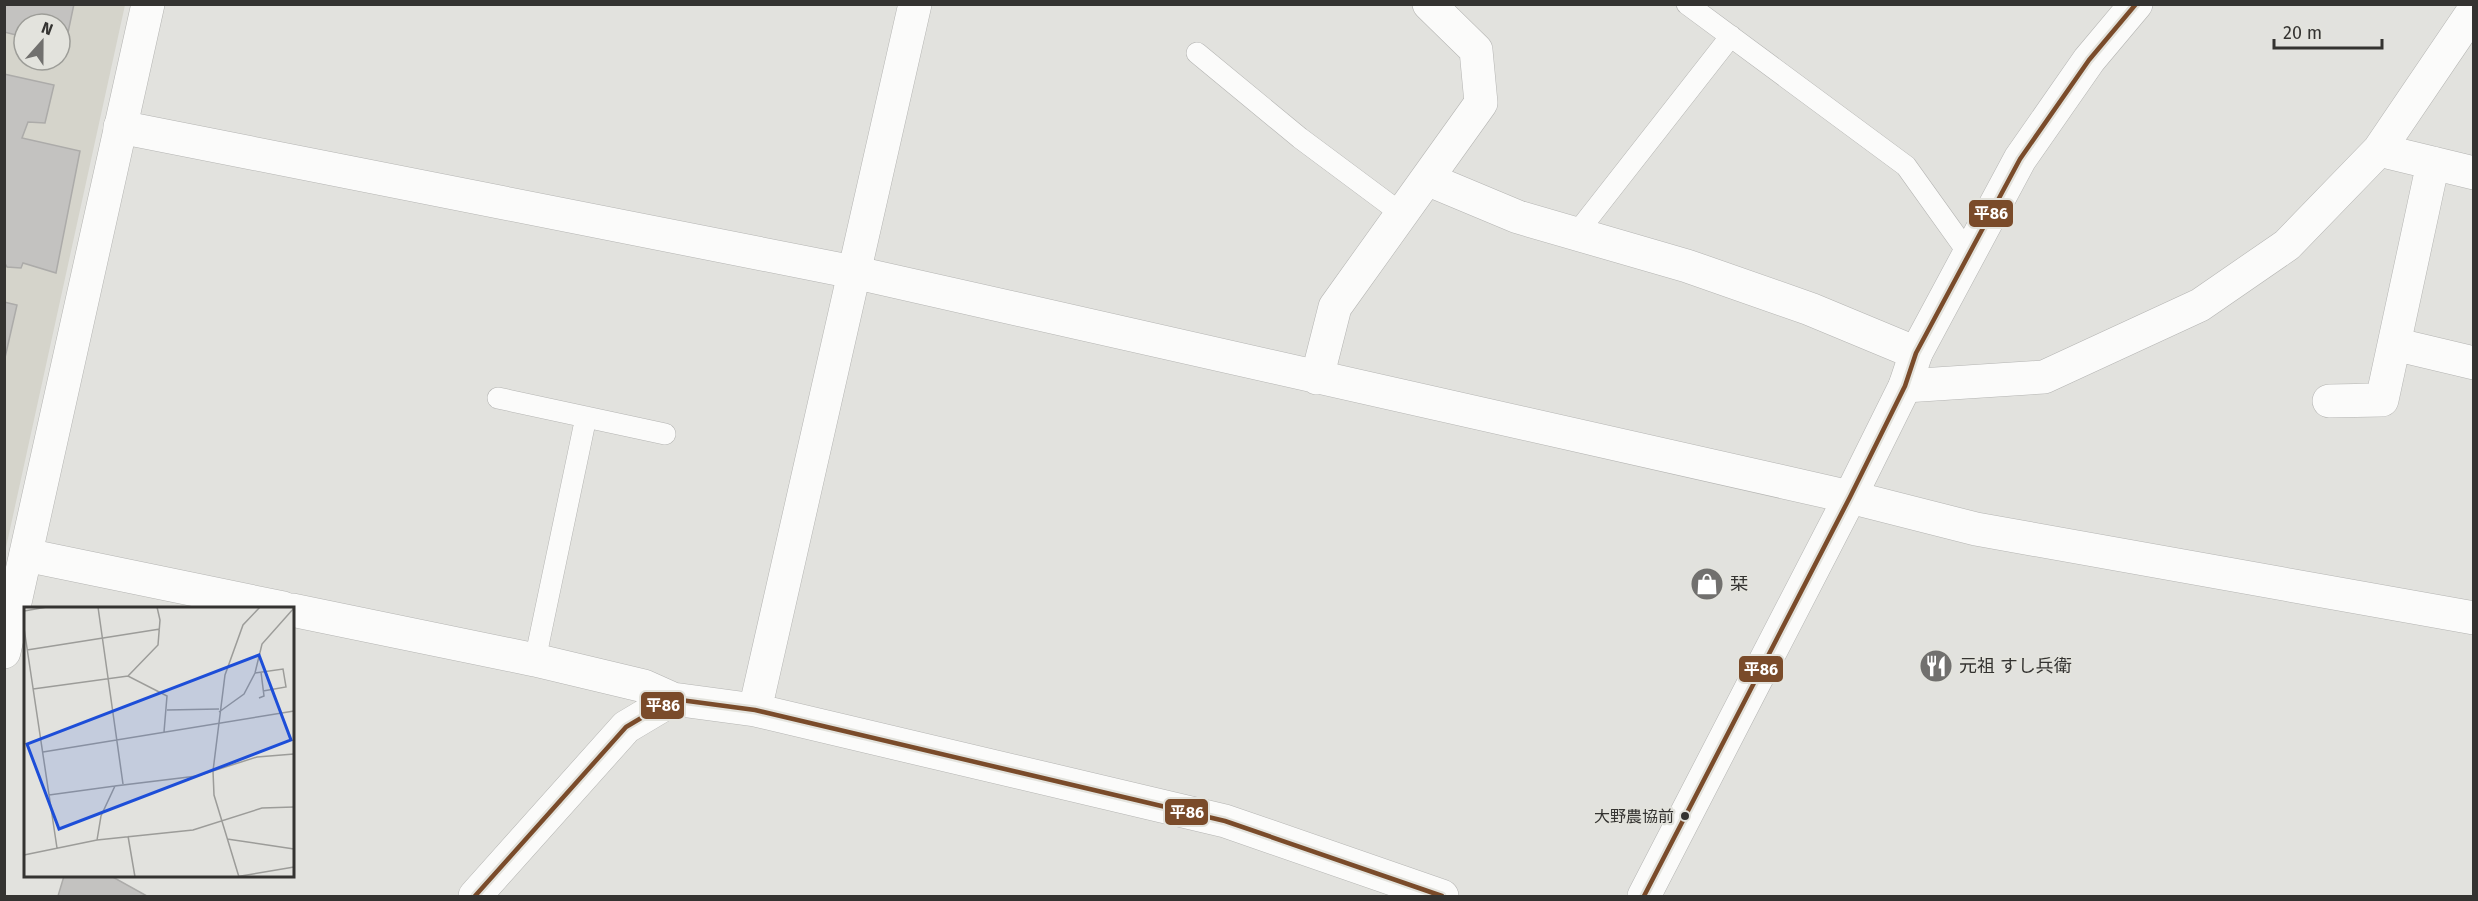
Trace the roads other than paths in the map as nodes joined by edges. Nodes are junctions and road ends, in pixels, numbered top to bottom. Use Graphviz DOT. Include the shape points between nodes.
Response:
graph roads {
  1 [pos="148,4"];
  2 [pos="915,4"];
  3 [pos="1429,4"];
  4 [pos="1687,4"];
  5 [pos="2136,4"];
  6 [pos="2474,10"];
  7 [pos="1722,22"];
  8 [pos="1197,53"];
  9 [pos="120,127"];
  10 [pos="2379,150"];
  11 [pos="2433,163"];
  12 [pos="2474,173"];
  13 [pos="1426,179"];
  14 [pos="1401,214"];
  15 [pos="1576,234"];
  16 [pos="1968,254"];
  17 [pos="853,272"];
  18 [pos="2394,344"];
  19 [pos="1916,353"];
  20 [pos="2474,363"];
  21 [pos="1317,378"];
  22 [pos="1905,386"];
  23 [pos="498,398"];
  24 [pos="2329,401"];
  25 [pos="586,417"];
  26 [pos="665,434"];
  27 [pos="1850,497"];
  28 [pos="26,555"];
  29 [pos="273,607"];
  30 [pos="294,610"];
  31 [pos="2474,618"];
  32 [pos="4,652"];
  33 [pos="535,660"];
  34 [pos="673,699"];
  35 [pos="755,710"];
  36 [pos="475,897"];
  37 [pos="1442,897"];
  38 [pos="1644,897"];
  1 -- 9 [label="street"];
  2 -- 17 [label="street"];
  3 -- 13 [label="street" via="1476,50 1481,103"];
  4 -- 7 [label="lane"];
  5 -- 16 [label="street" via="2089,60 2026,150"];
  6 -- 10 [label="street"];
  7 -- 15 [label="lane"];
  7 -- 16 [label="lane" via="1906,166"];
  8 -- 14 [label="lane"];
  9 -- 17 [label="street"];
  9 -- 28 [label="street"];
  10 -- 11 [label="street"];
  10 -- 22 [label="street" via="2287,245 2200,305 2044,377"];
  11 -- 12 [label="street"];
  11 -- 18 [label="street"];
  13 -- 14 [label="street"];
  13 -- 15 [label="street" via="1518,218"];
  14 -- 21 [label="street" via="1335,306"];
  15 -- 19 [label="street" via="1810,309"];
  16 -- 19 [label="street"];
  17 -- 21 [label="street"];
  17 -- 35 [label="street"];
  18 -- 20 [label="street"];
  18 -- 24 [label="street" via="2382,400"];
  19 -- 22 [label="street"];
  21 -- 27 [label="street"];
  22 -- 27 [label="street"];
  23 -- 25 [label="lane"];
  25 -- 26 [label="lane"];
  25 -- 33 [label="lane"];
  27 -- 31 [label="street" via="1976,529"];
  27 -- 38 [label="street"];
  28 -- 29 [label="street"];
  28 -- 32 [label="street"];
  30 -- 33 [label="street"];
  33 -- 34 [label="street" via="644,686"];
  34 -- 35 [label="street"];
  34 -- 36 [label="street" via="626,727"];
  35 -- 37 [label="street" via="1225,821"];
}
